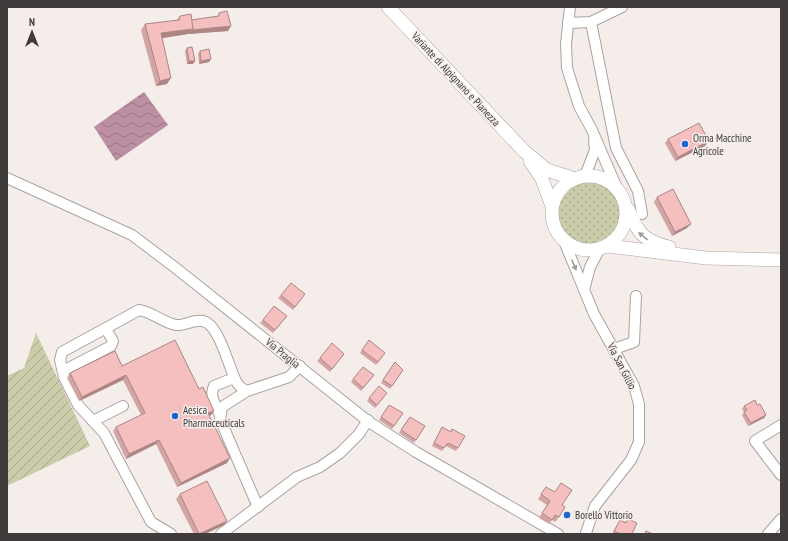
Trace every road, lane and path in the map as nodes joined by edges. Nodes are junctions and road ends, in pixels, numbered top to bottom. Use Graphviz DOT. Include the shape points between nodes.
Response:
graph roads {
  1 [pos="388,7"];
  2 [pos="570,7"];
  3 [pos="622,7"];
  4 [pos="591,22"];
  5 [pos="568,23"];
  6 [pos="592,130"];
  7 [pos="524,151"];
  8 [pos="580,177"];
  9 [pos="7,178"];
  10 [pos="617,188"];
  11 [pos="552,206"];
  12 [pos="626,206"];
  13 [pos="642,214"];
  14 [pos="564,241"];
  15 [pos="604,248"];
  16 [pos="706,258"];
  17 [pos="781,260"];
  18 [pos="584,290"];
  19 [pos="636,296"];
  20 [pos="106,329"];
  21 [pos="614,349"];
  22 [pos="300,366"];
  23 [pos="63,371"];
  24 [pos="234,378"];
  25 [pos="247,392"];
  26 [pos="123,406"];
  27 [pos="220,415"];
  28 [pos="368,420"];
  29 [pos="93,421"];
  30 [pos="781,425"];
  31 [pos="781,475"];
  32 [pos="258,507"];
  33 [pos="781,519"];
  34 [pos="171,534"];
  35 [pos="221,534"];
  36 [pos="558,534"];
  37 [pos="587,534"];
  38 [pos="768,534"];
  1 -- 7 [label="main road, Variante di Alpignano e Pianezza"];
  2 -- 5 [label="street"];
  3 -- 4 [label="street"];
  4 -- 5 [label="street"];
  4 -- 13 [label="street" via="616,148 638,191"];
  5 -- 6 [label="street" via="567,68 579,106"];
  6 -- 8 [label="street" via="595,150"];
  6 -- 10 [label="street"];
  7 -- 8 [label="main road, Variante di Alpignano e Pianezza" via="547,170"];
  7 -- 11 [label="main road, Variante di Alpignano e Pianezza" via="550,194"];
  8 -- 10 [label="main road, Variante di Alpignano e Pianezza" via="597,177"];
  8 -- 11 [label="main road" via="557,193"];
  9 -- 22 [label="street, Via Praglia" via="132,235"];
  10 -- 12 [label="main road"];
  11 -- 14 [label="main road, Variante di Alpignano e Pianezza" via="553,224"];
  12 -- 15 [label="main road" via="627,218 624,229"];
  16 -- 12 [label="main road, one-way" via="645,238 637,231"];
  14 -- 15 [label="main road" via="574,248 586,251"];
  14 -- 18 [label="street, Via San Gillio, one-way"];
  15 -- 16 [label="main road"];
  15 -- 18 [label="street" via="590,267"];
  16 -- 17 [label="main road"];
  18 -- 21 [label="street, Via San Gillio"];
  19 -- 21 [label="street" via="634,342"];
  20 -- 23 [label="street" via="62,352 60,360"];
  20 -- 23 [label="street" via="113,341 111,346"];
  20 -- 24 [label="street" via="139,310 177,325 195,320 205,321 217,335"];
  21 -- 37 [label="street, Via San Gillio" via="634,386 639,404 639,442 630,460 595,506"];
  22 -- 25 [label="street" via="289,377"];
  22 -- 28 [label="street, Via Praglia"];
  23 -- 29 [label="street" via="78,405"];
  24 -- 25 [label="street"];
  24 -- 27 [label="street" via="214,386 211,391"];
  25 -- 27 [label="street" via="222,407"];
  26 -- 29 [label="street"];
  27 -- 32 [label="street"];
  28 -- 32 [label="street" via="359,434 340,453 320,467 297,477"];
  28 -- 36 [label="street, Via Praglia" via="416,452"];
  29 -- 34 [label="street" via="104,433 151,522"];
  30 -- 31 [label="street" via="755,441"];
  32 -- 35 [label="street"];
  33 -- 38 [label="street"];
}
